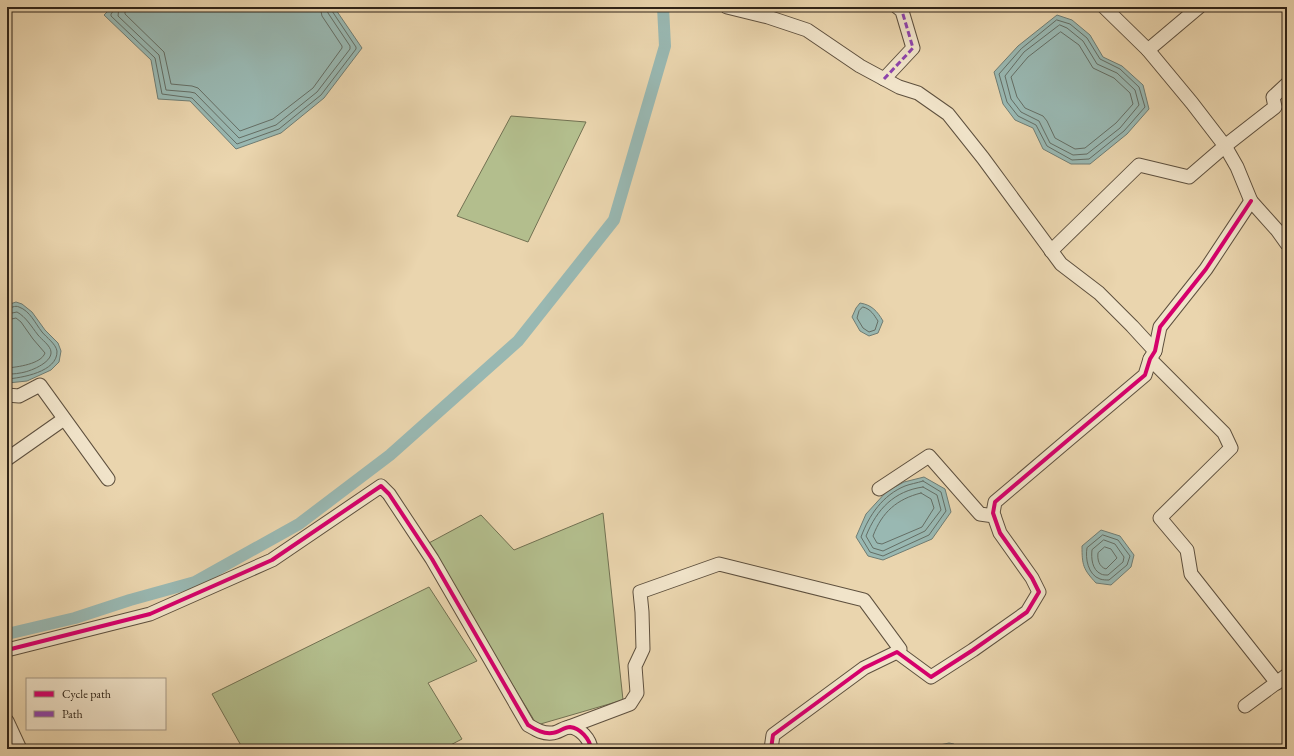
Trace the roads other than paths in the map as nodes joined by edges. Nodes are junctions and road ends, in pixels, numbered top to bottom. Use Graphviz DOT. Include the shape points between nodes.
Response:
graph roads {
  1 [pos="726,7"];
  2 [pos="898,7"];
  3 [pos="1104,7"];
  4 [pos="1200,7"];
  5 [pos="1148,50"];
  6 [pos="884,79"];
  7 [pos="1287,84"];
  8 [pos="1225,146"];
  9 [pos="1251,201"];
  10 [pos="1287,244"];
  11 [pos="1051,251"];
  12 [pos="1152,355"];
  13 [pos="7,395"];
  14 [pos="64,419"];
  15 [pos="7,459"];
  16 [pos="108,479"];
  17 [pos="879,489"];
  18 [pos="994,516"];
  19 [pos="900,649"];
  20 [pos="7,650"];
  21 [pos="1282,679"];
  22 [pos="1245,706"];
  23 [pos="7,721"];
  24 [pos="570,727"];
  25 [pos="20,749"];
  26 [pos="591,749"];
  27 [pos="771,749"];
  1 -- 6 [label="street" via="807,30"];
  2 -- 6 [label="street" via="902,11 913,48"];
  3 -- 5 [label="street"];
  4 -- 5 [label="street"];
  5 -- 8 [label="street"];
  6 -- 11 [label="street" via="918,93 948,114"];
  7 -- 8 [label="street" via="1273,97 1275,107"];
  8 -- 9 [label="street"];
  8 -- 11 [label="street" via="1189,177 1139,165"];
  9 -- 10 [label="street"];
  9 -- 12 [label="street" via="1206,269 1160,327"];
  11 -- 12 [label="street" via="1061,264 1099,293 1132,326"];
  12 -- 18 [label="street" via="1145,376 995,502"];
  12 -- 21 [label="street" via="1224,433 1231,448 1160,518 1187,550 1191,574"];
  13 -- 14 [label="street" via="19,396 40,385"];
  14 -- 15 [label="street"];
  14 -- 16 [label="street"];
  17 -- 18 [label="street" via="929,456 980,514"];
  18 -- 27 [label="street" via="1000,533 1039,592 1027,612 931,677 897,652 864,668 773,735"];
  19 -- 24 [label="street" via="864,600 719,564 640,592 643,649 635,666 637,693 630,704"];
  20 -- 24 [label="street" via="150,614 272,560 381,486 432,559 528,724 540,732 552,733"];
  21 -- 22 [label="street"];
  23 -- 25 [label="street"];
  24 -- 26 [label="street" via="580,730"];
}
